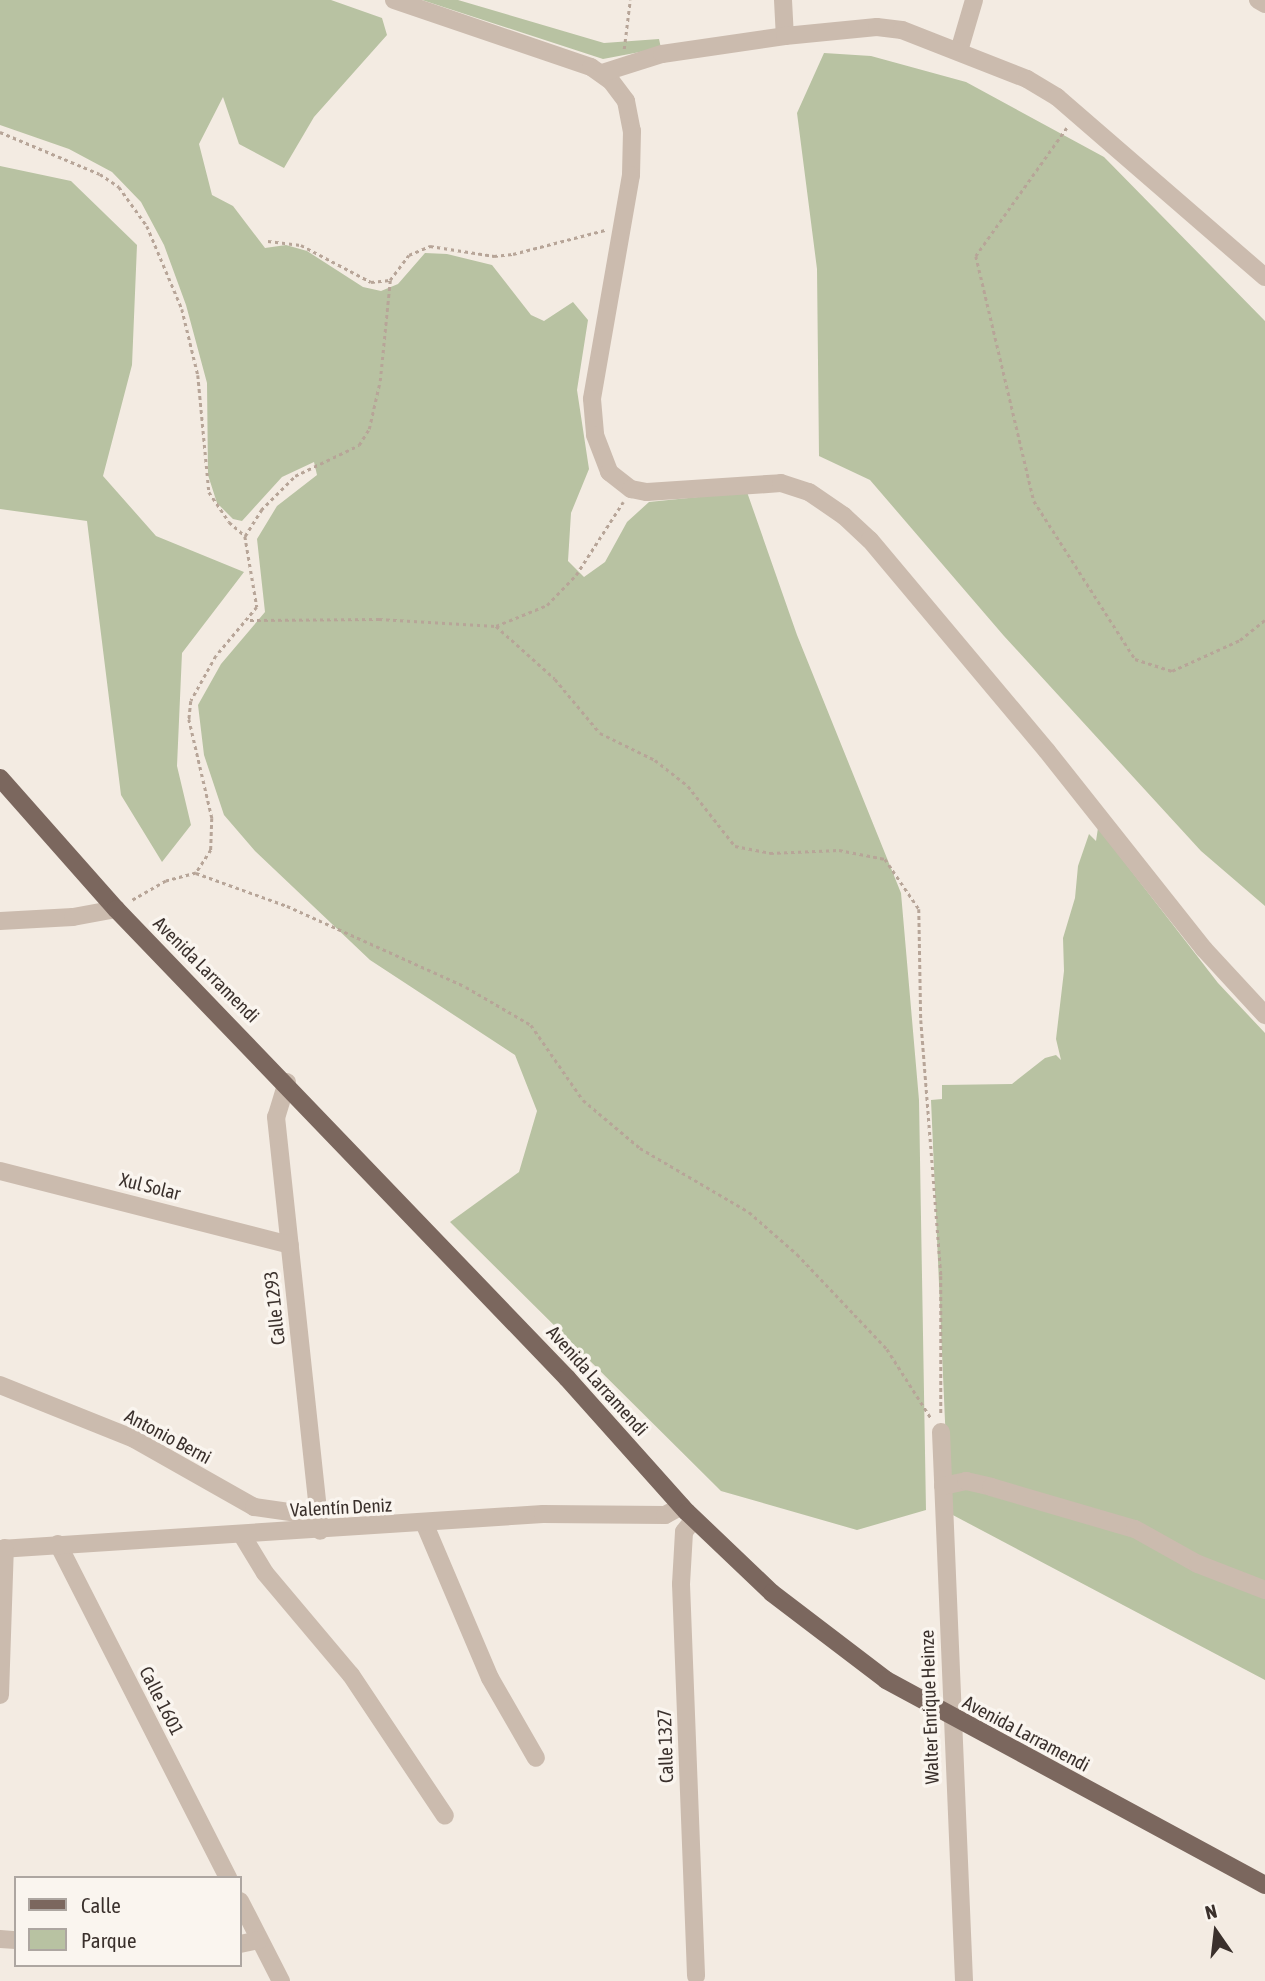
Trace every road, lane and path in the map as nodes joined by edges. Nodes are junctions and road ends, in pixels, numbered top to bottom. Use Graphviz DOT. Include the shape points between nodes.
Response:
graph roads {
  1 [pos="394,0"];
  2 [pos="630,0"];
  3 [pos="783,0"];
  4 [pos="974,0"];
  5 [pos="1258,0"];
  6 [pos="1265,4"];
  7 [pos="785,36"];
  8 [pos="959,51"];
  9 [pos="620,66"];
  10 [pos="602,73"];
  11 [pos="1077,114"];
  12 [pos="0,132"];
  13 [pos="623,224"];
  14 [pos="268,241"];
  15 [pos="1265,278"];
  16 [pos="390,280"];
  17 [pos="631,489"];
  18 [pos="245,536"];
  19 [pos="250,620"];
  20 [pos="1265,620"];
  21 [pos="496,626"];
  22 [pos="0,778"];
  23 [pos="196,873"];
  24 [pos="116,909"];
  25 [pos="0,921"];
  26 [pos="1265,1015"];
  27 [pos="287,1082"];
  28 [pos="0,1171"];
  29 [pos="290,1245"];
  30 [pos="0,1385"];
  31 [pos="941,1432"];
  32 [pos="943,1486"];
  33 [pos="688,1513"];
  34 [pos="319,1523"];
  35 [pos="425,1525"];
  36 [pos="242,1535"];
  37 [pos="58,1544"];
  38 [pos="2,1548"];
  39 [pos="1265,1590"];
  40 [pos="0,1695"];
  41 [pos="950,1718"];
  42 [pos="536,1758"];
  43 [pos="445,1816"];
  44 [pos="227,1876"];
  45 [pos="1265,1885"];
  46 [pos="242,1905"];
  47 [pos="260,1940"];
  48 [pos="242,1944"];
  49 [pos="696,1976"];
  50 [pos="281,1981"];
  51 [pos="964,1981"];
  1 -- 10 [label="street"];
  2 -- 9 [label="path"];
  3 -- 7 [label="street"];
  4 -- 8 [label="street"];
  5 -- 6 [label="street"];
  7 -- 8 [label="street" via="890,28"];
  7 -- 9 [label="street" via="662,54"];
  8 -- 11 [label="street" via="1034,83"];
  9 -- 10 [label="street"];
  10 -- 13 [label="street" via="619,90 630,115 631,175"];
  11 -- 15 [label="street"];
  11 -- 20 [label="path" via="976,256 1034,501 1135,659 1172,671 1240,640"];
  12 -- 18 [label="path" via="100,174 119,187 147,226 178,298 191,349 202,402 209,492"];
  13 -- 16 [label="path" via="513,254 495,256 446,246 417,249"];
  13 -- 17 [label="street" via="597,361 593,419 603,462"];
  14 -- 16 [label="path" via="300,245 371,282"];
  16 -- 18 [label="path" via="380,381 369,429 350,450 295,476 261,510"];
  17 -- 21 [label="path" via="576,575 547,605"];
  17 -- 26 [label="street" via="663,492 781,483 810,492 844,516 870,540 1056,761 1204,949"];
  18 -- 19 [label="path" via="257,607"];
  19 -- 21 [label="path" via="379,619"];
  19 -- 23 [label="path" via="215,656 191,701 190,719 212,818 211,850"];
  21 -- 31 [label="path" via="555,679 600,733 655,761 688,786 735,846 770,853 839,850 885,859 919,909 922,1020 941,1276"];
  22 -- 24 [label="main road, Avenida Larramendi"];
  23 -- 24 [label="path" via="166,881"];
  23 -- 31 [label="path" via="299,911 466,987 531,1025 583,1100 640,1148 749,1212 797,1254 887,1349"];
  24 -- 25 [label="street" via="73,917"];
  24 -- 27 [label="main road, Avenida Larramendi"];
  27 -- 29 [label="street, Calle 1293" via="276,1117"];
  27 -- 33 [label="main road, Avenida Larramendi"];
  28 -- 29 [label="street, Xul Solar"];
  29 -- 34 [label="street, Calle 1293"];
  30 -- 34 [label="street, Antonio Berni" via="134,1439 254,1507"];
  31 -- 32 [label="street, Walter Enrique Heinze"];
  32 -- 39 [label="street" via="966,1481 991,1486 1135,1529 1198,1564"];
  32 -- 41 [label="street, Walter Enrique Heinze"];
  33 -- 35 [label="street, Valentín Deniz" via="543,1514"];
  33 -- 41 [label="main road, Avenida Larramendi" via="819,1633"];
  33 -- 49 [label="street, Calle 1327" via="681,1584"];
  34 -- 35 [label="street, Valentín Deniz"];
  34 -- 36 [label="street, Valentín Deniz"];
  35 -- 42 [label="street" via="490,1678"];
  36 -- 37 [label="street, Valentín Deniz"];
  36 -- 43 [label="street" via="265,1573 351,1675"];
  37 -- 38 [label="street, Valentín Deniz"];
  37 -- 44 [label="street, Calle 1601"];
  38 -- 40 [label="street"];
  41 -- 45 [label="main road, Avenida Larramendi"];
  41 -- 51 [label="street, Walter Enrique Heinze"];
  46 -- 47 [label="street"];
  47 -- 48 [label="street"];
  47 -- 50 [label="street"];
}
